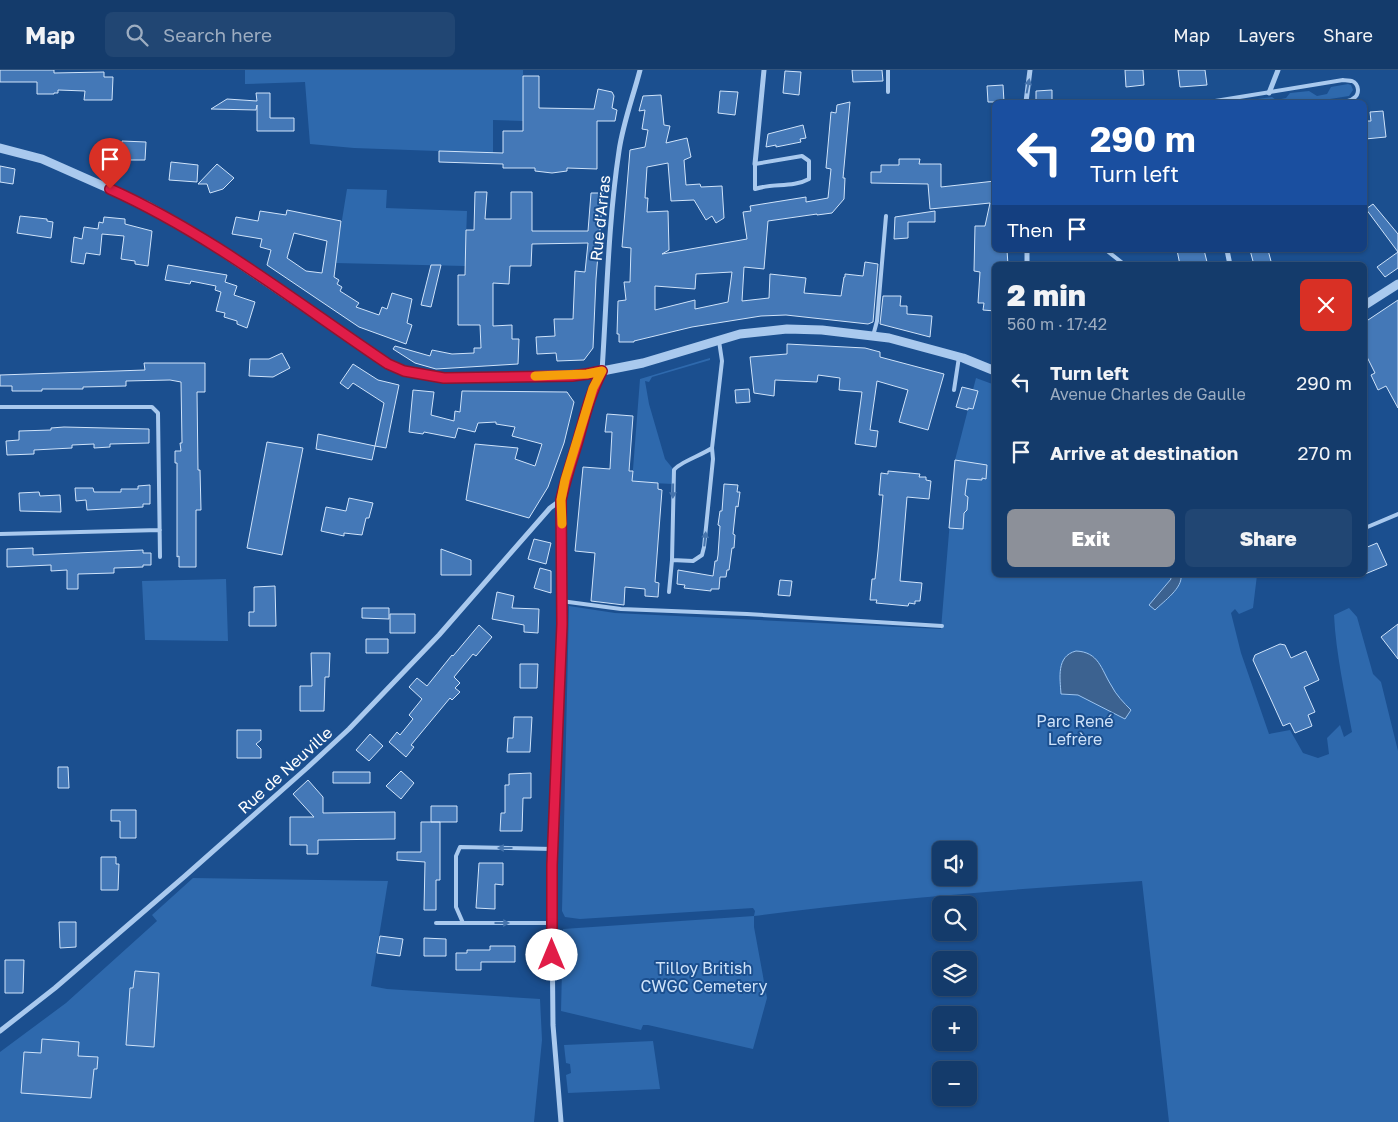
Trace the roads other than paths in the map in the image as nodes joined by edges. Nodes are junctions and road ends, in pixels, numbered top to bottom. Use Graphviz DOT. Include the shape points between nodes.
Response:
graph roads {
  1 [pos="640,70"];
  2 [pos="764,70"];
  3 [pos="888,70"];
  4 [pos="1030,70"];
  5 [pos="1278,70"];
  6 [pos="888,92"];
  7 [pos="1268,93"];
  8 [pos="1026,100"];
  9 [pos="1222,100"];
  10 [pos="1346,100"];
  11 [pos="0,148"];
  12 [pos="755,164"];
  13 [pos="886,216"];
  14 [pos="1109,252"];
  15 [pos="1121,262"];
  16 [pos="1398,284"];
  17 [pos="1367,304"];
  18 [pos="873,336"];
  19 [pos="719,342"];
  20 [pos="959,358"];
  21 [pos="992,370"];
  22 [pos="602,371"];
  23 [pos="954,390"];
  24 [pos="0,407"];
  25 [pos="712,448"];
  26 [pos="561,500"];
  27 [pos="1398,514"];
  28 [pos="1367,527"];
  29 [pos="160,530"];
  30 [pos="0,534"];
  31 [pos="160,557"];
  32 [pos="672,560"];
  33 [pos="669,592"];
  34 [pos="561,600"];
  35 [pos="942,626"];
  36 [pos="553,849"];
  37 [pos="436,923"];
  38 [pos="463,923"];
  39 [pos="552,923"];
  40 [pos="0,1031"];
  41 [pos="561,1122"];
  1 -- 22 [label="street, Rue d'Arras" via="626,113 619,150 608,250"];
  2 -- 12 [label="street"];
  3 -- 6 [label="lane"];
  8 -- 4 [label="street, one-way"];
  5 -- 7 [label="street"];
  7 -- 9 [label="lane"];
  7 -- 10 [label="lane" via="1343,80 1351,81 1358,88 1355,98"];
  11 -- 22 [label="street" via="42,160 146,205 240,262 388,364 404,371 444,378 572,376"];
  12 -- 12 [label="lane" via="755,189 801,183 809,178 809,161 802,156"];
  13 -- 18 [label="lane"];
  14 -- 15 [label="lane"];
  16 -- 17 [label="street"];
  18 -- 19 [label="street" via="787,330 740,334"];
  18 -- 20 [label="street"];
  19 -- 22 [label="street" via="637,365"];
  19 -- 25 [label="lane" via="722,360"];
  20 -- 21 [label="street"];
  20 -- 23 [label="lane"];
  22 -- 26 [label="street" via="588,403"];
  24 -- 29 [label="lane" via="152,407 158,413"];
  25 -- 32 [label="lane, one-way" via="674,467"];
  32 -- 25 [label="lane, one-way" via="693,561 702,555"];
  26 -- 34 [label="street"];
  26 -- 40 [label="street, Rue de Neuville" via="550,508 412,664 308,768 55,988"];
  27 -- 28 [label="lane"];
  29 -- 30 [label="lane"];
  29 -- 31 [label="lane"];
  32 -- 33 [label="lane"];
  34 -- 35 [label="lane" via="621,609"];
  34 -- 36 [label="street"];
  36 -- 38 [label="lane, one-way" via="460,847 456,856 456,907"];
  36 -- 39 [label="street"];
  37 -- 38 [label="lane"];
  38 -- 39 [label="lane, one-way"];
  39 -- 41 [label="street" via="554,1024"];
}
